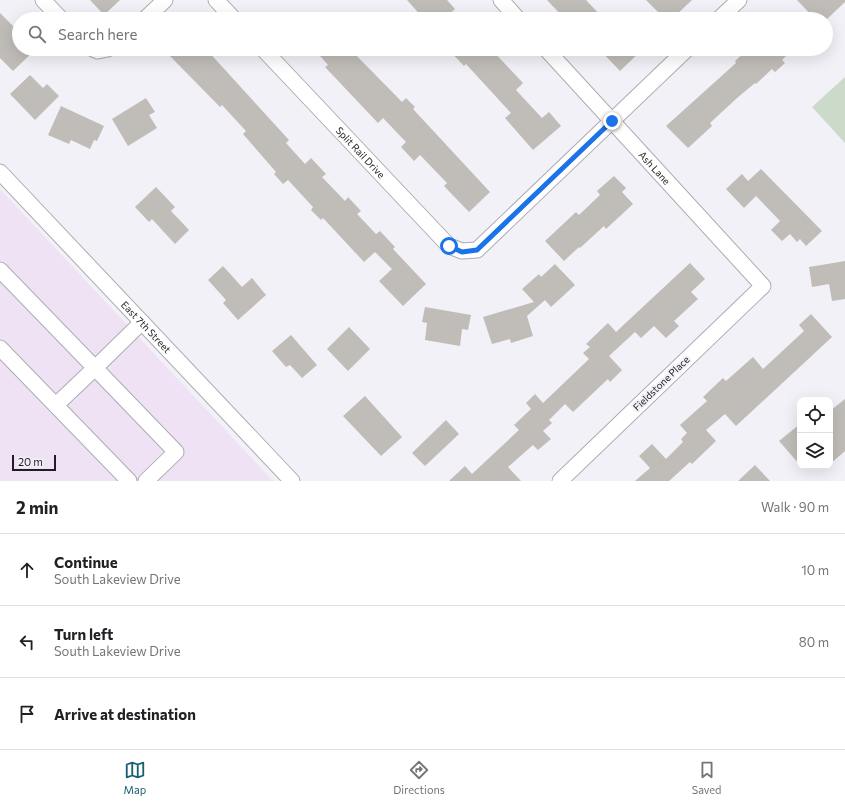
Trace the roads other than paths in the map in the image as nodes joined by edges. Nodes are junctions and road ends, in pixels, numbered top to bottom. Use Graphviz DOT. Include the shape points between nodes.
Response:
graph roads {
  1 [pos="43,0"];
  2 [pos="165,0"];
  3 [pos="216,0"];
  4 [pos="501,0"];
  5 [pos="739,0"];
  6 [pos="54,12"];
  7 [pos="152,12"];
  8 [pos="227,12"];
  9 [pos="512,12"];
  10 [pos="726,12"];
  11 [pos="270,56"];
  12 [pos="552,56"];
  13 [pos="680,56"];
  14 [pos="612,121"];
  15 [pos="0,172"];
  16 [pos="0,270"];
  17 [pos="763,286"];
  18 [pos="142,322"];
  19 [pos="0,348"];
  20 [pos="95,368"];
  21 [pos="56,405"];
  22 [pos="129,481"];
  23 [pos="146,481"];
  24 [pos="292,481"];
  25 [pos="560,481"];
  1 -- 6 [label="street"];
  2 -- 7 [label="street"];
  3 -- 8 [label="street"];
  4 -- 9 [label="street"];
  5 -- 10 [label="street"];
  11 -- 14 [label="street, Split Rail Drive" via="449,246 462,252 477,250"];
  12 -- 14 [label="street, Ash Lane"];
  13 -- 14 [label="street"];
  14 -- 17 [label="street, Ash Lane"];
  15 -- 18 [label="street, East 7th Street"];
  16 -- 20 [label="street"];
  17 -- 25 [label="street, Fieldstone Place"];
  18 -- 20 [label="street"];
  18 -- 24 [label="street, East 7th Street"];
  19 -- 21 [label="street"];
  20 -- 21 [label="street"];
  20 -- 23 [label="street" via="176,452"];
  21 -- 22 [label="street"];
}
